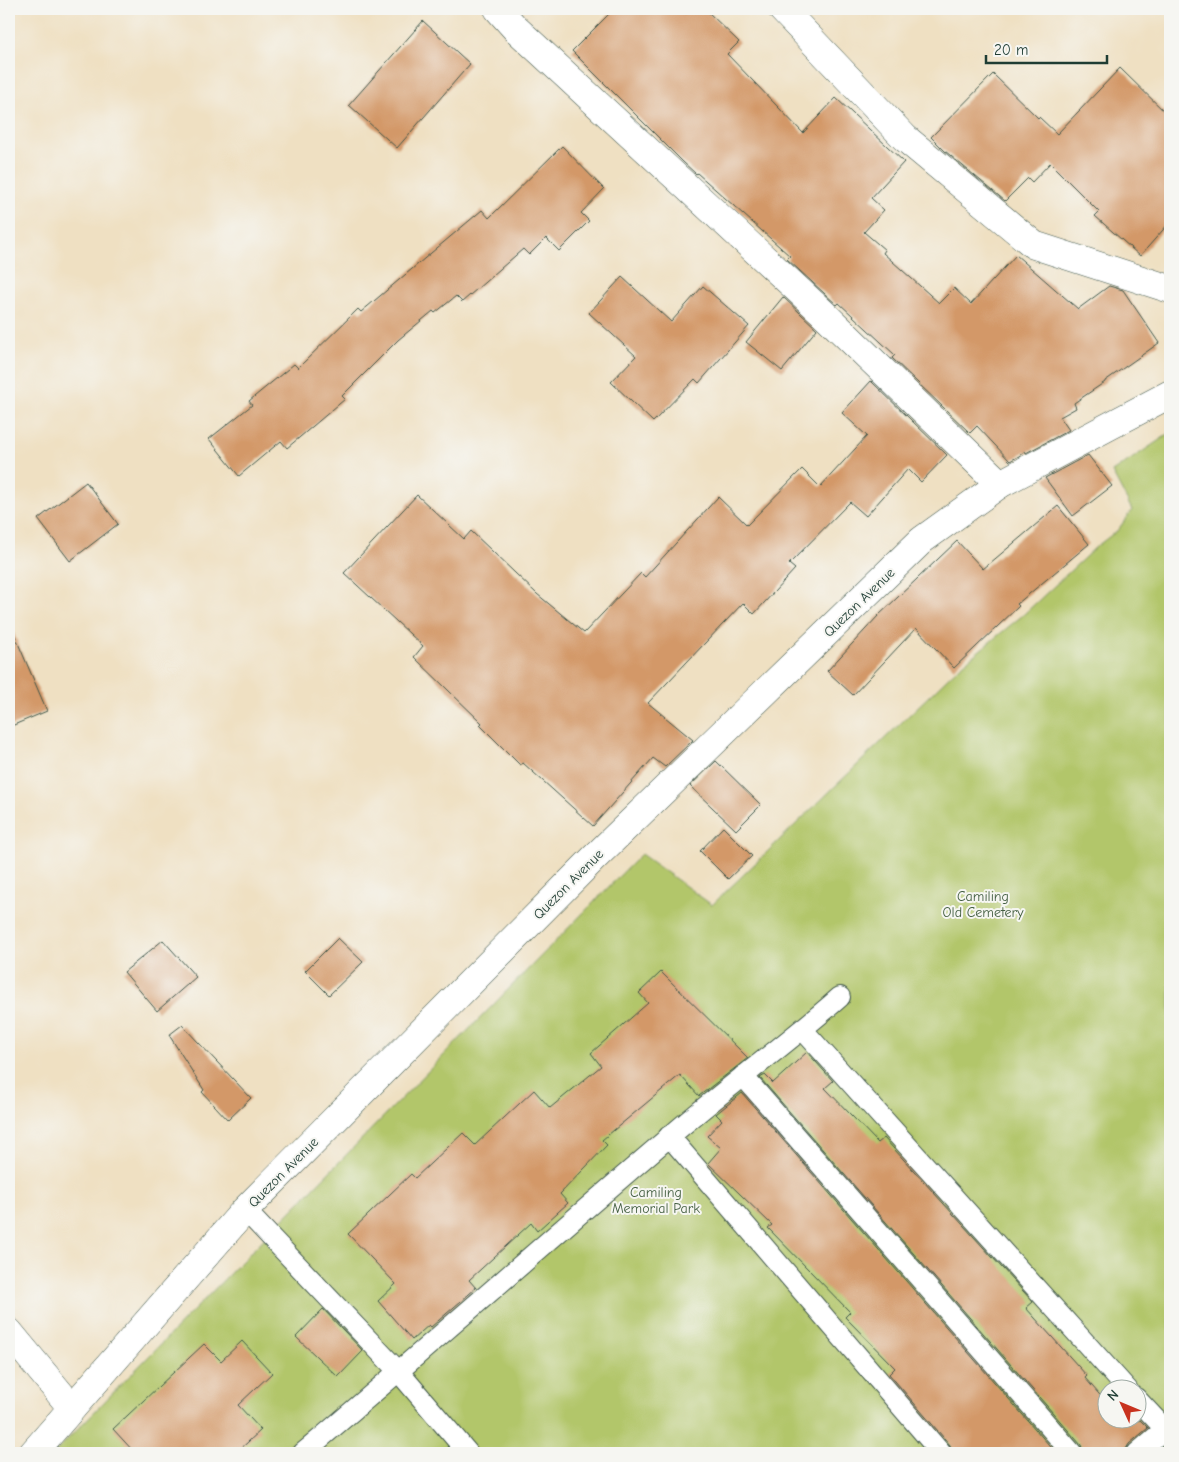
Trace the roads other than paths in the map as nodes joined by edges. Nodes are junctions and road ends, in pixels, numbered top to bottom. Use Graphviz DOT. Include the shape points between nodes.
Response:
graph roads {
  1 [pos="498,9"];
  2 [pos="782,9"];
  3 [pos="1170,289"];
  4 [pos="1170,394"];
  5 [pos="1000,484"];
  6 [pos="840,997"];
  7 [pos="803,1030"];
  8 [pos="744,1076"];
  9 [pos="669,1136"];
  10 [pos="246,1210"];
  11 [pos="9,1332"];
  12 [pos="399,1372"];
  13 [pos="1119,1380"];
  14 [pos="72,1408"];
  15 [pos="1146,1409"];
  16 [pos="33,1453"];
  17 [pos="303,1453"];
  18 [pos="468,1453"];
  19 [pos="941,1453"];
  20 [pos="1072,1453"];
  21 [pos="1137,1453"];
  1 -- 5 [label="street" via="822,312"];
  2 -- 3 [label="street" via="905,138 1034,245"];
  4 -- 5 [label="street, Quezon Avenue"];
  5 -- 10 [label="street, Quezon Avenue" via="922,540 594,858"];
  6 -- 7 [label="lane"];
  7 -- 8 [label="lane"];
  7 -- 13 [label="lane"];
  8 -- 9 [label="lane"];
  8 -- 20 [label="lane"];
  9 -- 12 [label="lane"];
  9 -- 19 [label="lane"];
  10 -- 12 [label="lane"];
  10 -- 14 [label="street, Quezon Avenue"];
  11 -- 14 [label="street"];
  12 -- 17 [label="lane"];
  12 -- 18 [label="lane"];
  14 -- 16 [label="street, Quezon Avenue"];
  15 -- 21 [label="lane" via="1165,1430"];
}
